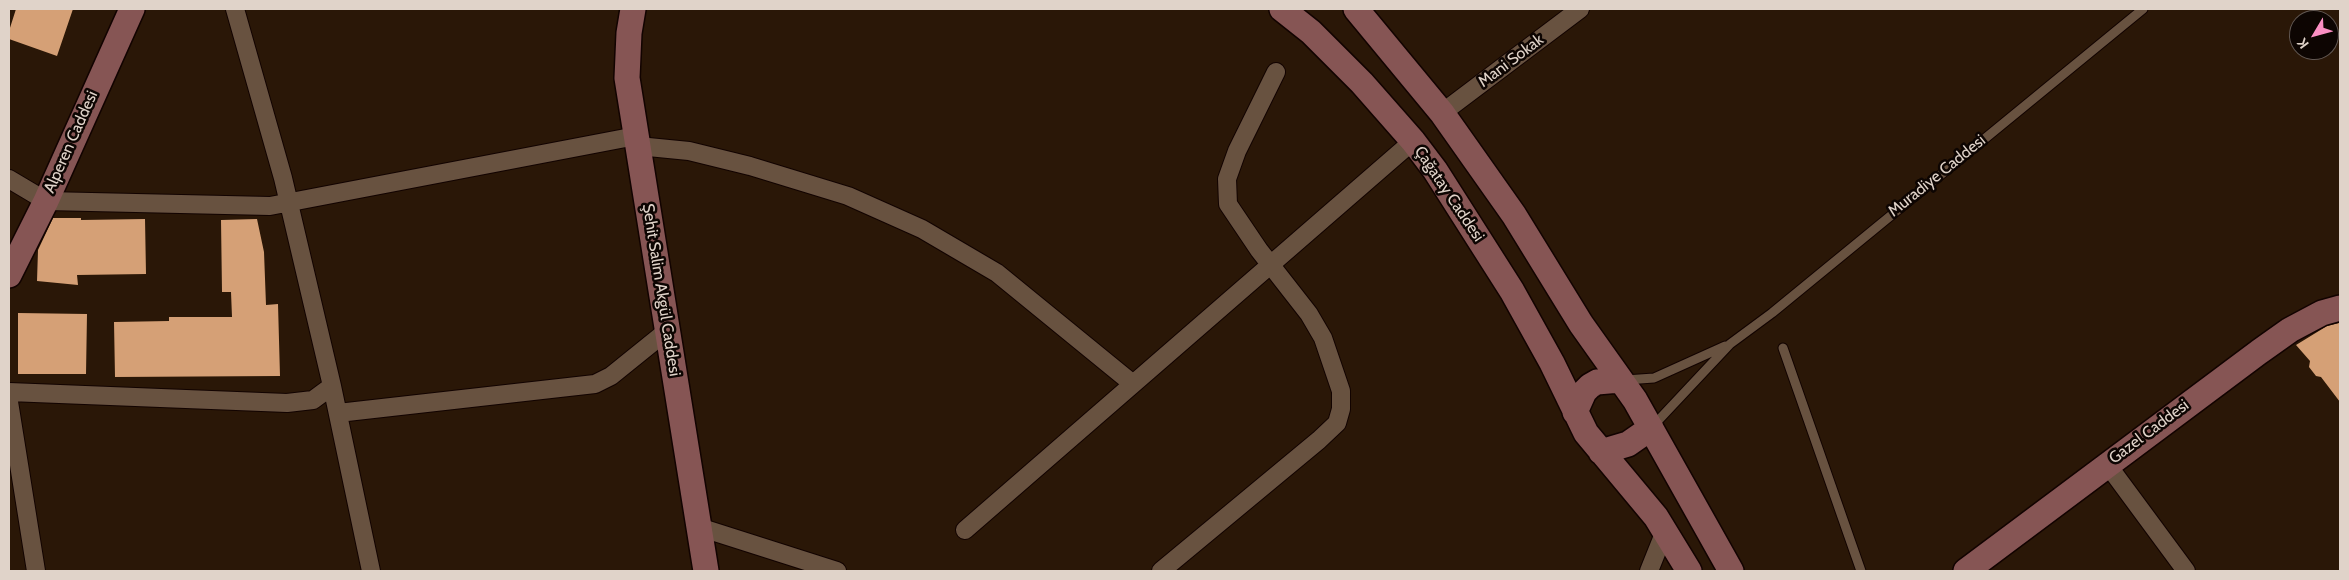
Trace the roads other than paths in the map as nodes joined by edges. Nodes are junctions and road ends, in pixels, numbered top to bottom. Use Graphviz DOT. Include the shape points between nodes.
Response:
graph roads {
  1 [pos="132,9"];
  2 [pos="235,9"];
  3 [pos="633,9"];
  4 [pos="1282,9"];
  5 [pos="1356,9"];
  6 [pos="1580,9"];
  7 [pos="2144,9"];
  8 [pos="1276,72"];
  9 [pos="1442,113"];
  10 [pos="1413,140"];
  11 [pos="637,141"];
  12 [pos="9,179"];
  13 [pos="46,201"];
  14 [pos="289,202"];
  15 [pos="1271,265"];
  16 [pos="9,275"];
  17 [pos="2340,308"];
  18 [pos="668,330"];
  19 [pos="1730,344"];
  20 [pos="1783,348"];
  21 [pos="1620,380"];
  22 [pos="1133,384"];
  23 [pos="332,386"];
  24 [pos="9,392"];
  25 [pos="9,402"];
  26 [pos="1574,412"];
  27 [pos="338,413"];
  28 [pos="1651,428"];
  29 [pos="1601,452"];
  30 [pos="2107,464"];
  31 [pos="699,527"];
  32 [pos="965,530"];
  33 [pos="1665,531"];
  34 [pos="36,571"];
  35 [pos="371,571"];
  36 [pos="706,571"];
  37 [pos="838,571"];
  38 [pos="1161,571"];
  39 [pos="1648,571"];
  40 [pos="1688,571"];
  41 [pos="1731,571"];
  42 [pos="1862,571"];
  43 [pos="1966,571"];
  44 [pos="2186,571"];
  1 -- 13 [label="main road, Alperen Caddesi"];
  2 -- 14 [label="street"];
  3 -- 11 [label="main road, Şehit Salim Akgül Caddesi" via="627,78"];
  4 -- 10 [label="main road, Çağatay Caddesi" via="1343,63"];
  5 -- 9 [label="main road"];
  6 -- 9 [label="street, Mani Sokak"];
  7 -- 19 [label="lane, Muradiye Caddesi"];
  8 -- 15 [label="street" via="1227,178 1228,204"];
  9 -- 21 [label="main road" via="1514,215 1581,324"];
  10 -- 15 [label="street"];
  10 -- 26 [label="main road, Çağatay Caddesi" via="1456,201 1512,291 1552,363"];
  11 -- 14 [label="street"];
  11 -- 18 [label="main road, Şehit Salim Akgül Caddesi"];
  11 -- 22 [label="street" via="689,150 848,196 922,229 997,272"];
  12 -- 13 [label="street"];
  13 -- 14 [label="street" via="270,206"];
  13 -- 16 [label="main road, Alperen Caddesi"];
  14 -- 23 [label="street"];
  15 -- 22 [label="street"];
  15 -- 38 [label="street" via="1309,314 1323,338 1341,391 1338,423"];
  17 -- 30 [label="main road, Gazel Caddesi" via="2322,313 2290,330"];
  18 -- 27 [label="street" via="611,376 595,384"];
  18 -- 31 [label="main road, Şehit Salim Akgül Caddesi"];
  19 -- 21 [label="lane, Muradiye Caddesi" via="1654,378"];
  19 -- 28 [label="lane, Muradiye Caddesi"];
  20 -- 42 [label="lane"];
  21 -- 26 [label="main road" via="1597,382 1590,386"];
  21 -- 28 [label="main road"];
  22 -- 32 [label="street"];
  23 -- 24 [label="street" via="313,400 287,404"];
  23 -- 27 [label="street"];
  25 -- 34 [label="street"];
  26 -- 29 [label="main road, Çağatay Caddesi"];
  27 -- 35 [label="street"];
  28 -- 29 [label="main road" via="1628,444"];
  28 -- 41 [label="main road"];
  29 -- 33 [label="main road, Çağatay Caddesi" via="1637,492"];
  30 -- 43 [label="main road, Gazel Caddesi"];
  30 -- 44 [label="street"];
  31 -- 36 [label="main road, Şehit Salim Akgül Caddesi"];
  31 -- 37 [label="street"];
  33 -- 39 [label="street"];
  33 -- 40 [label="main road, Çağatay Caddesi"];
}
